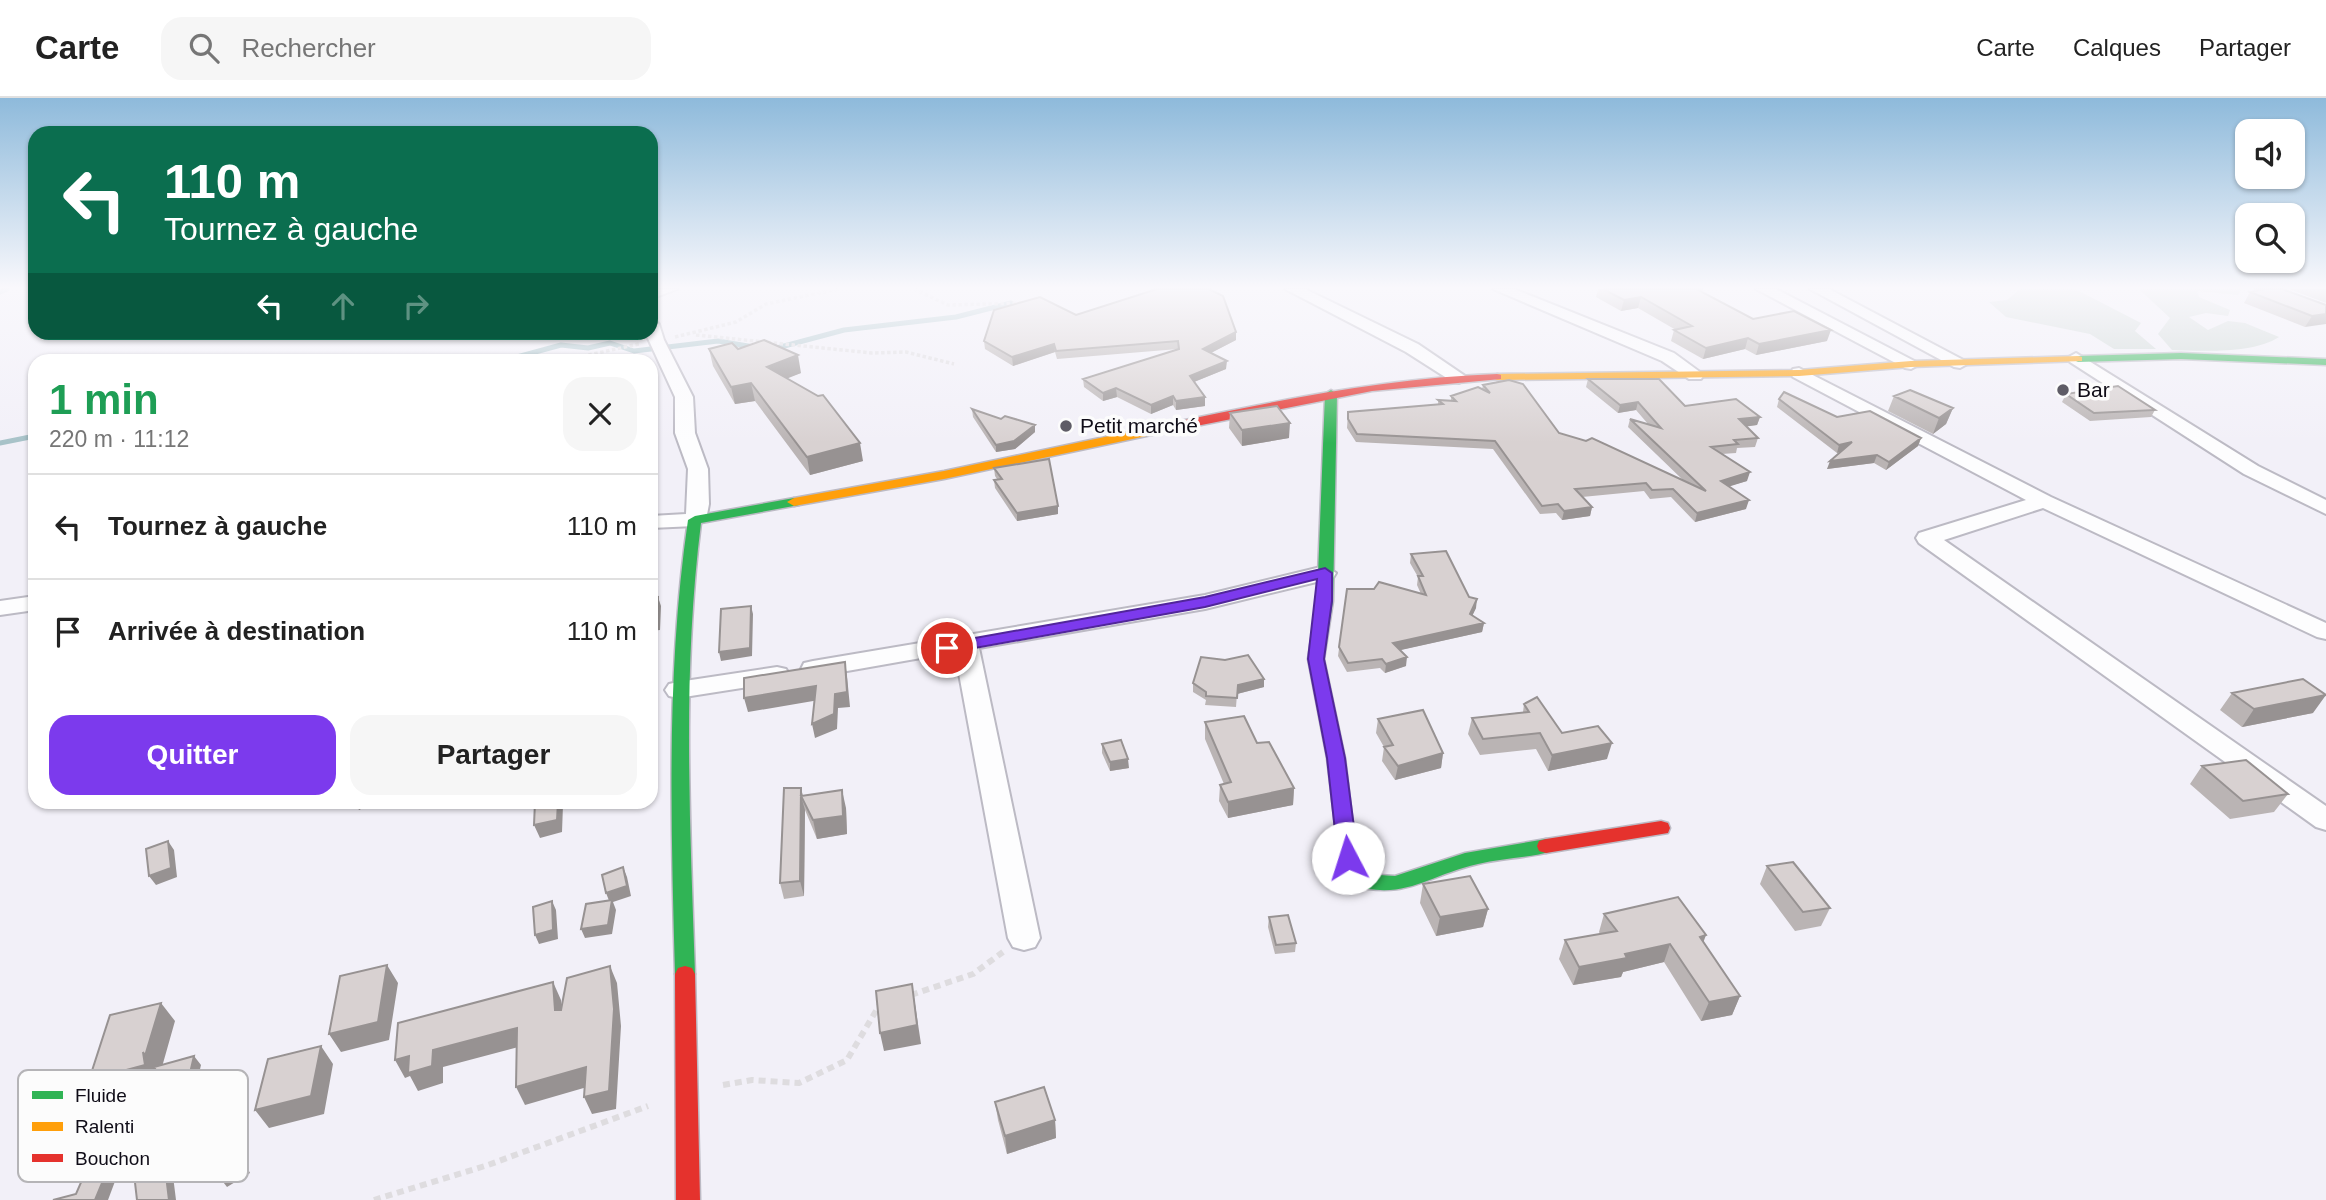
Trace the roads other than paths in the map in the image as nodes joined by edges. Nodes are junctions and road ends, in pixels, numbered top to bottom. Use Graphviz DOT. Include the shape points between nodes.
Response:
graph roads {
  1 [pos="657,340"];
  2 [pos="1397,340"];
  3 [pos="1627,340"];
  4 [pos="1865,340"];
  5 [pos="1917,340"];
  6 [pos="2076,358"];
  7 [pos="2326,362"];
  8 [pos="1960,363"];
  9 [pos="1911,364"];
  10 [pos="1799,373"];
  11 [pos="1695,375"];
  12 [pos="1459,379"];
  13 [pos="1331,394"];
  14 [pos="2044,501"];
  15 [pos="2326,508"];
  16 [pos="695,520"];
  17 [pos="658,522"];
  18 [pos="1325,573"];
  19 [pos="28,604"];
  20 [pos="0,608"];
  21 [pos="2326,632"];
  22 [pos="966,645"];
  23 [pos="678,690"];
  24 [pos="2326,820"];
  25 [pos="1661,828"];
  26 [pos="1024,938"];
  27 [pos="688,1200"];
  1 -- 16 [label="street" via="684,397 685,433 698,469"];
  2 -- 12 [label="street"];
  3 -- 11 [label="street" via="1668,357"];
  4 -- 9 [label="street"];
  5 -- 8 [label="street"];
  6 -- 7 [label="street" via="2181,356"];
  6 -- 8 [label="street"];
  6 -- 15 [label="street" via="2251,470"];
  8 -- 9 [label="street"];
  9 -- 10 [label="street"];
  10 -- 11 [label="street"];
  10 -- 14 [label="street"];
  11 -- 12 [label="street"];
  12 -- 13 [label="street"];
  13 -- 16 [label="street" via="944,475"];
  13 -- 18 [label="street"];
  14 -- 21 [label="street"];
  14 -- 24 [label="street" via="1927,538"];
  16 -- 17 [label="street"];
  16 -- 23 [label="street" via="686,565"];
  18 -- 22 [label="street" via="1205,602"];
  18 -- 25 [label="street" via="1316,659 1355,879 1371,885 1404,884 1452,863"];
  19 -- 20 [label="street"];
  22 -- 23 [label="street"];
  22 -- 26 [label="street"];
  23 -- 27 [label="street"];
}
